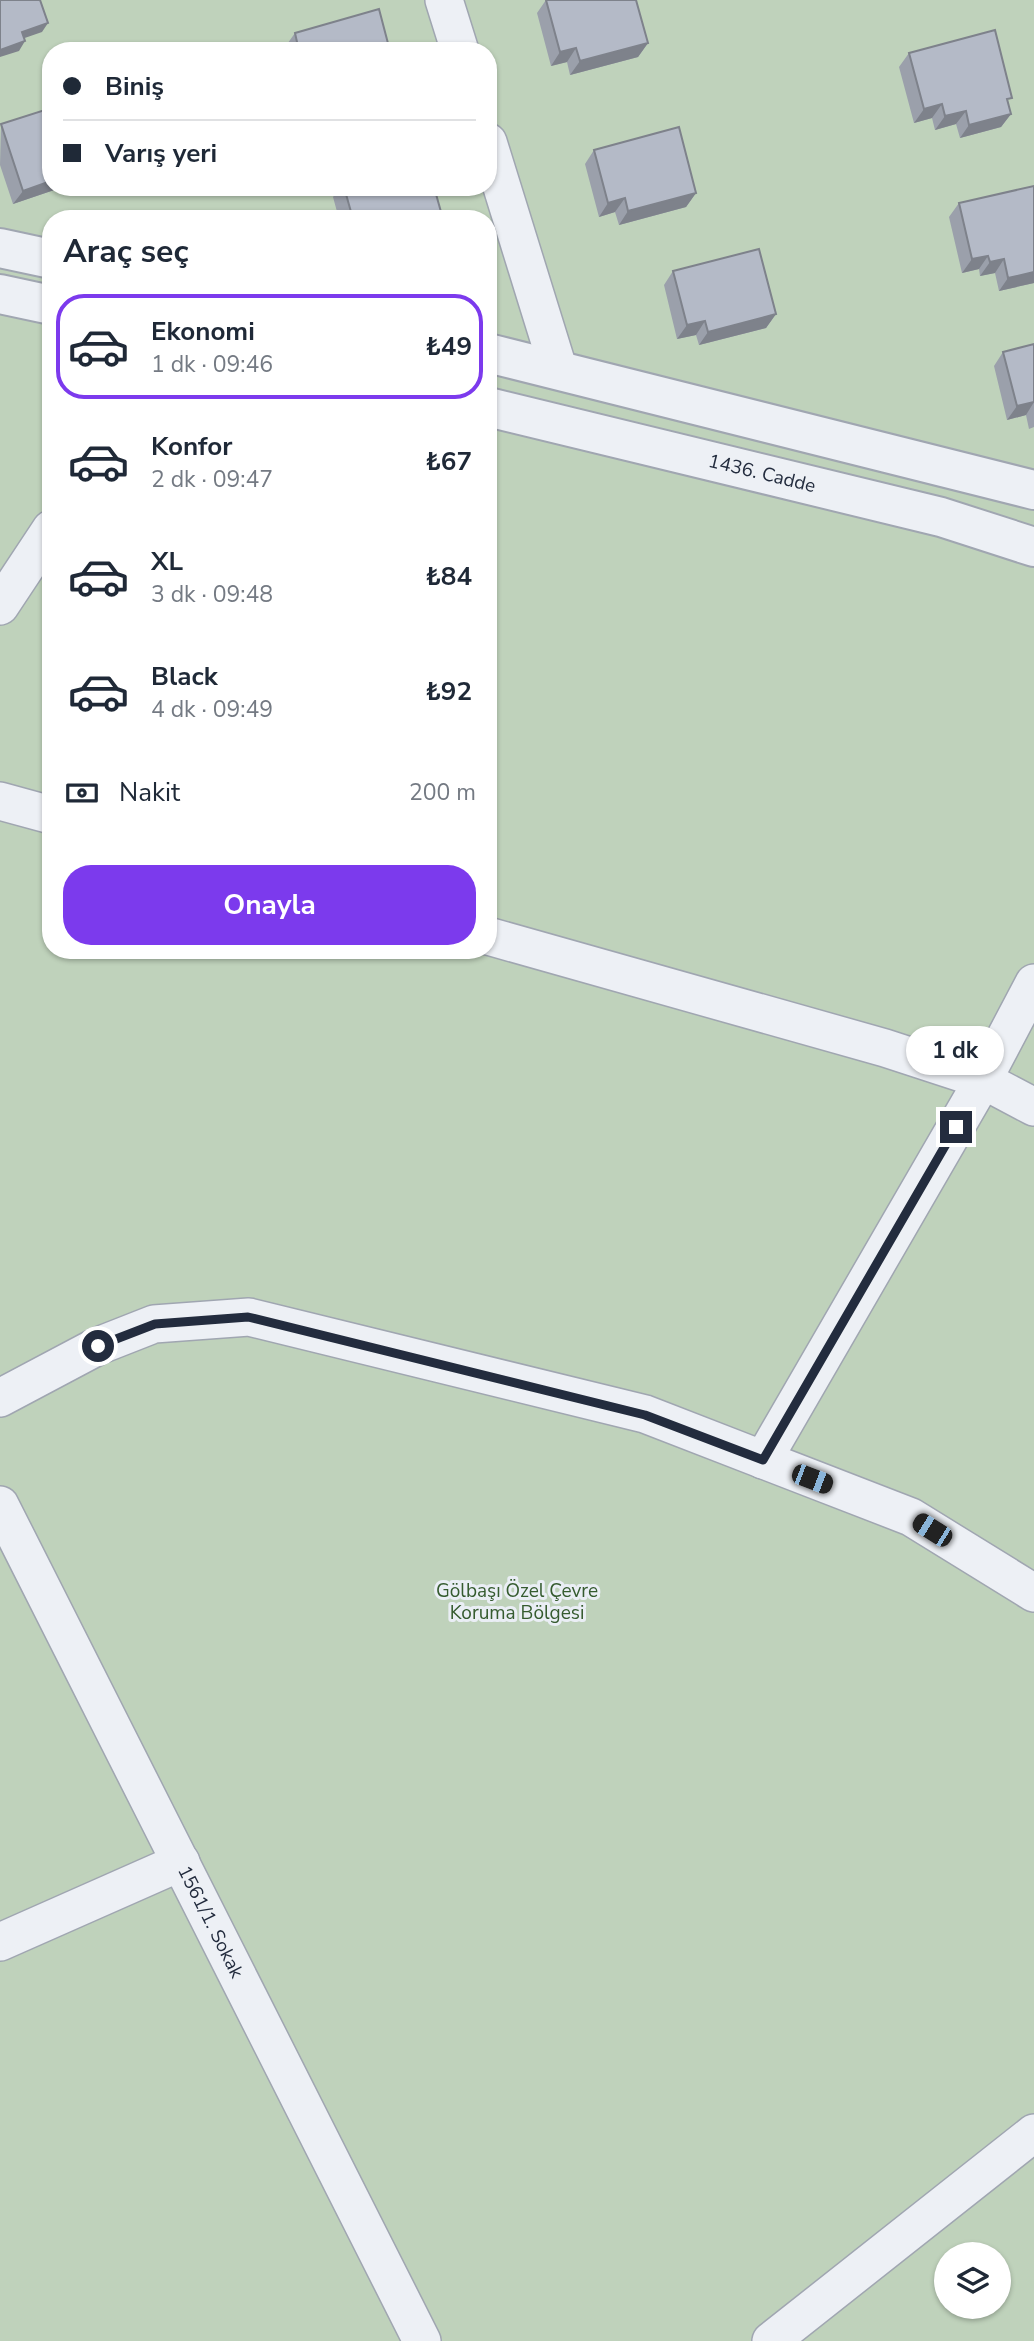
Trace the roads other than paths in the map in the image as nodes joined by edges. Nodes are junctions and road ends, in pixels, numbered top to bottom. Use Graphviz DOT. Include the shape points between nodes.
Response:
graph roads {
  1 [pos="444,0"];
  2 [pos="457,42"];
  3 [pos="497,171"];
  4 [pos="0,248"];
  5 [pos="42,257"];
  6 [pos="0,294"];
  7 [pos="42,303"];
  8 [pos="497,356"];
  9 [pos="558,369"];
  10 [pos="497,409"];
  11 [pos="1034,490"];
  12 [pos="42,542"];
  13 [pos="1034,547"];
  14 [pos="0,606"];
  15 [pos="0,801"];
  16 [pos="42,813"];
  17 [pos="497,939"];
  18 [pos="1034,983"];
  19 [pos="983,1080"];
  20 [pos="1034,1107"];
  21 [pos="0,1398"];
  22 [pos="763,1460"];
  23 [pos="0,1505"];
  24 [pos="1034,1593"];
  25 [pos="181,1862"];
  26 [pos="0,1942"];
  27 [pos="1034,2133"];
  28 [pos="422,2341"];
  29 [pos="771,2341"];
  1 -- 2 [label="street"];
  3 -- 9 [label="street"];
  4 -- 5 [label="street"];
  6 -- 7 [label="street"];
  8 -- 9 [label="street"];
  9 -- 11 [label="street"];
  10 -- 13 [label="street, 1436. Cadde" via="941,517"];
  12 -- 14 [label="street"];
  15 -- 16 [label="street"];
  17 -- 19 [label="street" via="886,1048"];
  18 -- 19 [label="street"];
  19 -- 20 [label="street"];
  19 -- 22 [label="street"];
  21 -- 22 [label="street" via="98,1346 155,1324 248,1317 645,1415"];
  22 -- 24 [label="street" via="911,1517"];
  23 -- 25 [label="street, 1561/1. Sokak"];
  25 -- 26 [label="street"];
  25 -- 28 [label="street, 1561/1. Sokak"];
  27 -- 29 [label="street"];
}
